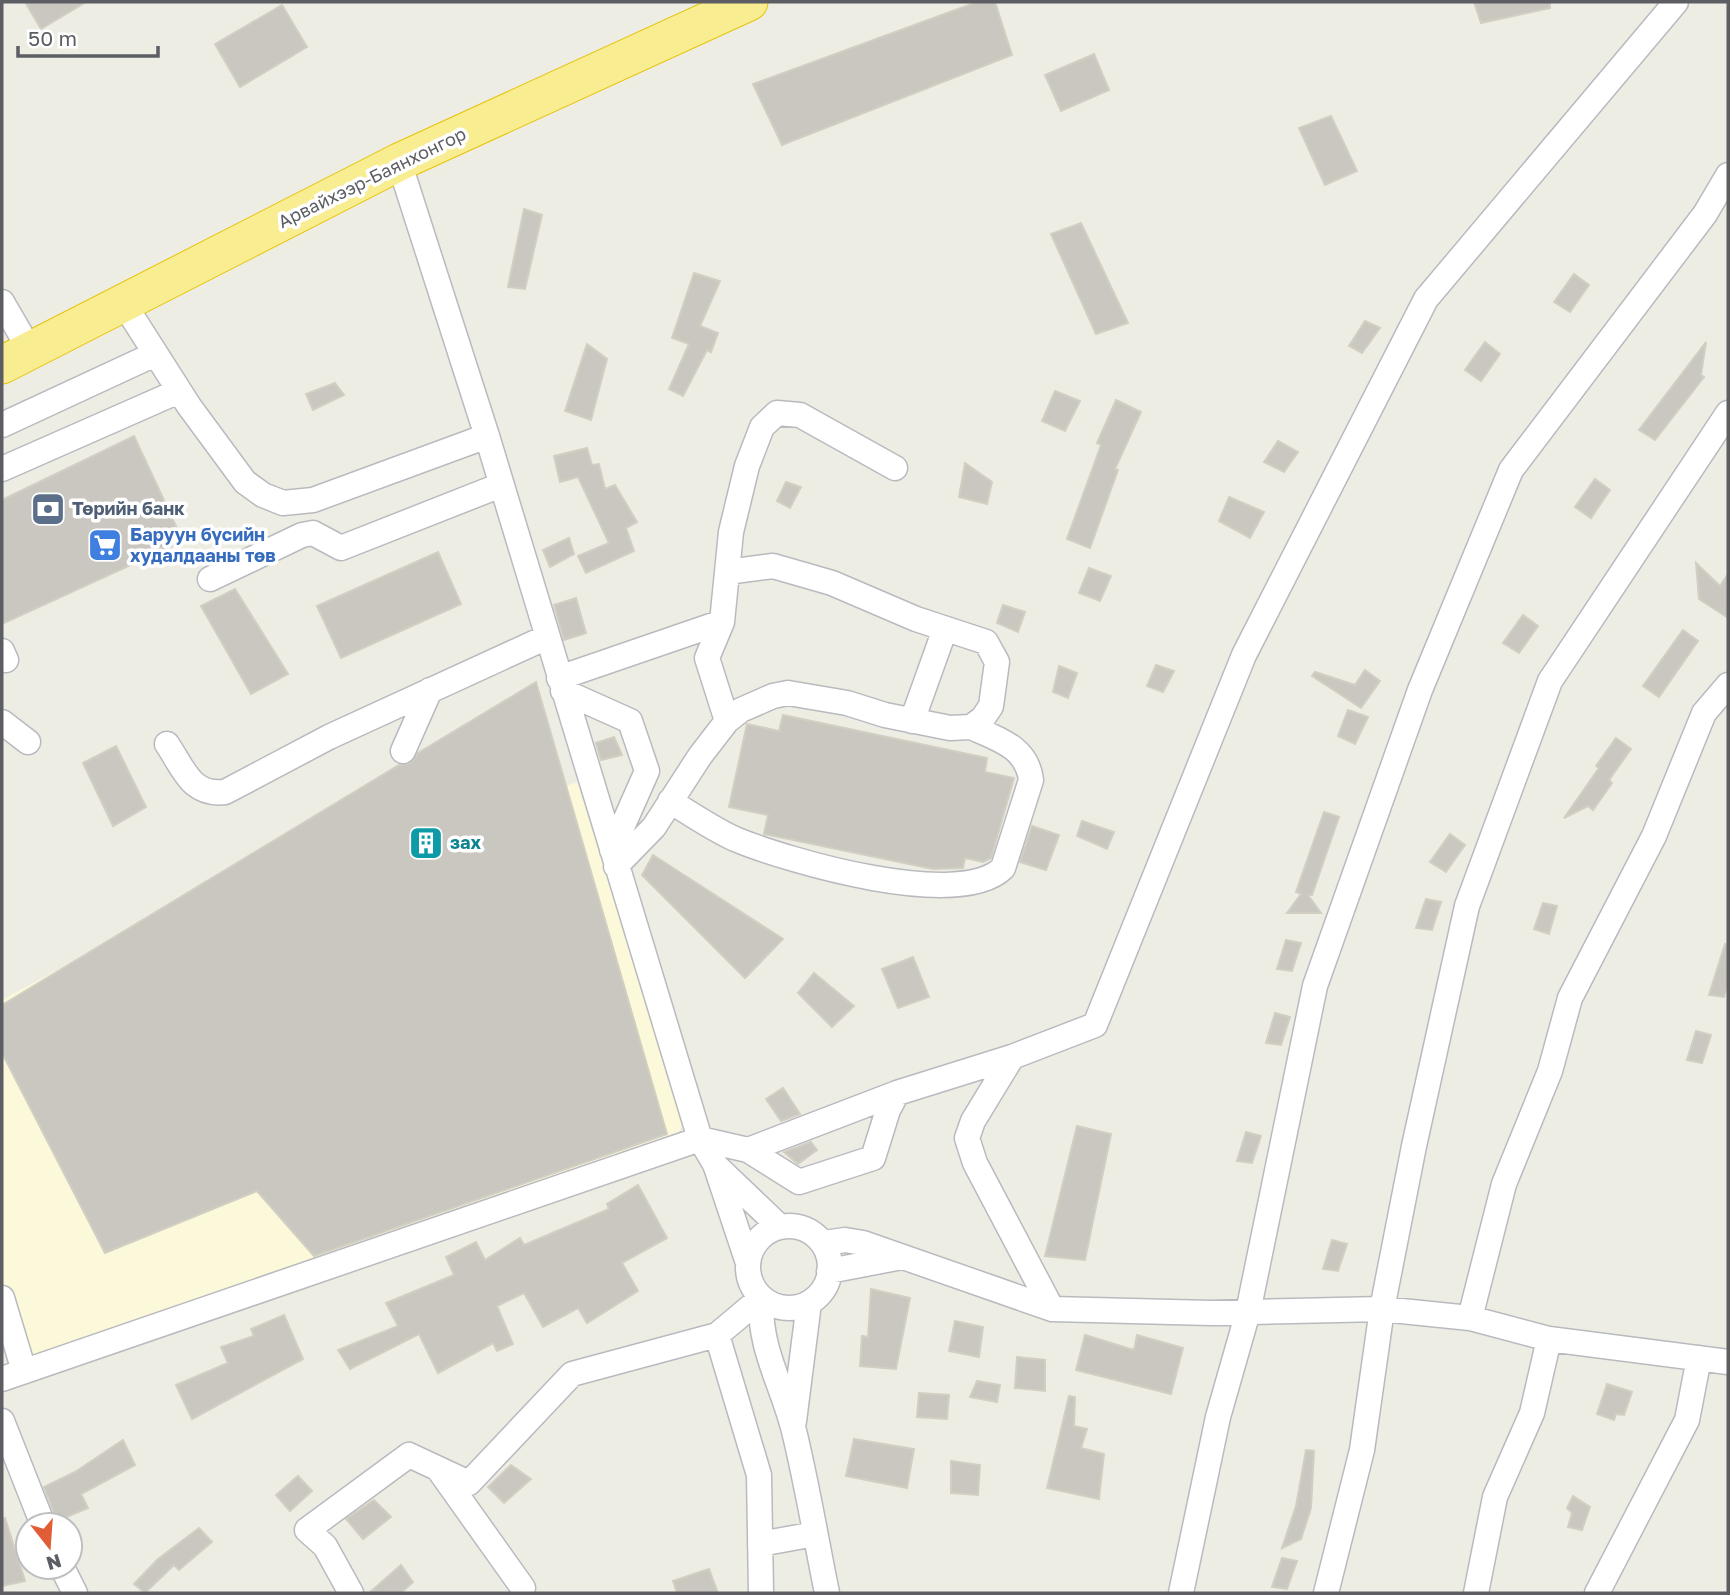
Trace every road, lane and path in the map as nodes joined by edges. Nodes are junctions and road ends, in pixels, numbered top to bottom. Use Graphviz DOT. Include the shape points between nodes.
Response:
graph roads {
  1 [pos="748,2"];
  2 [pos="1676,2"];
  3 [pos="399,162"];
  4 [pos="1728,175"];
  5 [pos="2,302"];
  6 [pos="124,304"];
  7 [pos="155,354"];
  8 [pos="16,359"];
  9 [pos="179,391"];
  10 [pos="1728,413"];
  11 [pos="2,425"];
  12 [pos="487,436"];
  13 [pos="895,468"];
  14 [pos="2,470"];
  15 [pos="501,485"];
  16 [pos="727,572"];
  17 [pos="210,579"];
  18 [pos="722,622"];
  19 [pos="945,629"];
  20 [pos="547,637"];
  21 [pos="561,684"];
  22 [pos="1728,684"];
  23 [pos="430,690"];
  24 [pos="727,721"];
  25 [pos="912,721"];
  26 [pos="2,723"];
  27 [pos="971,727"];
  28 [pos="28,743"];
  29 [pos="167,744"];
  30 [pos="403,751"];
  31 [pos="670,801"];
  32 [pos="614,858"];
  33 [pos="1012,1057"];
  34 [pos="897,1093"];
  35 [pos="700,1139"];
  36 [pos="748,1150"];
  37 [pos="715,1164"];
  38 [pos="780,1227"];
  39 [pos="824,1243"];
  40 [pos="903,1257"];
  41 [pos="747,1263"];
  42 [pos="830,1271"];
  43 [pos="2,1298"];
  44 [pos="761,1298"];
  45 [pos="809,1303"];
  46 [pos="1052,1309"];
  47 [pos="1382,1309"];
  48 [pos="1248,1312"];
  49 [pos="1470,1318"];
  50 [pos="717,1335"];
  51 [pos="1549,1339"];
  52 [pos="1699,1358"];
  53 [pos="1728,1362"];
  54 [pos="13,1375"];
  55 [pos="2,1421"];
  56 [pos="794,1428"];
  57 [pos="439,1469"];
  58 [pos="37,1511"];
  59 [pos="815,1534"];
  60 [pos="760,1544"];
  61 [pos="523,1588"];
  62 [pos="351,1593"];
  63 [pos="761,1593"];
  64 [pos="827,1593"];
  65 [pos="1181,1593"];
  66 [pos="1326,1593"];
  67 [pos="1476,1593"];
  68 [pos="1597,1593"];
  1 -- 3 [label="highway, Арвайхээр-Баянхонгор"];
  2 -- 33 [label="street" via="1426,299 1244,655 1095,1025"];
  3 -- 6 [label="highway, Арвайхээр-Баянхонгор"];
  3 -- 12 [label="street"];
  4 -- 48 [label="street" via="1705,214 1511,470 1420,690 1315,986"];
  5 -- 8 [label="street"];
  6 -- 7 [label="street"];
  6 -- 8 [label="highway, Арвайхээр-Баянхонгор"];
  7 -- 9 [label="street"];
  7 -- 11 [label="street"];
  9 -- 12 [label="street" via="245,482 283,503 313,500"];
  9 -- 14 [label="street"];
  10 -- 47 [label="street" via="1550,681 1467,906"];
  12 -- 15 [label="street"];
  13 -- 16 [label="street" via="800,415 777,413 762,427 747,466 731,531"];
  15 -- 17 [label="street" via="341,548 313,533 302,535"];
  15 -- 20 [label="street"];
  16 -- 18 [label="street"];
  16 -- 19 [label="street" via="773,566 832,583"];
  18 -- 21 [label="street"];
  18 -- 24 [label="street" via="707,658"];
  19 -- 25 [label="street"];
  19 -- 27 [label="street" via="986,642 997,663 991,706"];
  20 -- 21 [label="street"];
  20 -- 23 [label="street"];
  21 -- 32 [label="street"];
  21 -- 32 [label="street" via="630,721 647,771"];
  22 -- 49 [label="street" via="1704,713 1654,836 1570,998 1550,1071 1504,1184"];
  23 -- 29 [label="street" via="226,792 211,794 198,789"];
  23 -- 30 [label="street"];
  24 -- 25 [label="street" via="741,709 788,693"];
  24 -- 31 [label="street"];
  25 -- 27 [label="street"];
  26 -- 28 [label="street"];
  27 -- 31 [label="street" via="1018,750 1030,767 1031,780 1003,868 972,885 929,885 832,871 734,838"];
  31 -- 32 [label="street" via="654,827"];
  32 -- 35 [label="street"];
  33 -- 34 [label="street"];
  33 -- 46 [label="street" via="967,1139 975,1163"];
  34 -- 36 [label="street"];
  34 -- 36 [label="street" via="873,1158 799,1182"];
  35 -- 36 [label="street"];
  35 -- 37 [label="street"];
  35 -- 54 [label="street"];
  37 -- 38 [label="street"];
  37 -- 41 [label="street"];
  38 -- 39 [label="street" via="805,1230"];
  38 -- 41 [label="street" via="758,1240"];
  39 -- 40 [label="street" via="845,1240"];
  39 -- 42 [label="street"];
  40 -- 42 [label="street"];
  40 -- 46 [label="street"];
  41 -- 44 [label="street"];
  42 -- 45 [label="street" via="826,1284"];
  43 -- 54 [label="street"];
  44 -- 45 [label="street" via="784,1308"];
  44 -- 50 [label="street"];
  44 -- 56 [label="street" via="760,1326"];
  45 -- 56 [label="street"];
  46 -- 48 [label="street"];
  47 -- 48 [label="street"];
  47 -- 49 [label="street"];
  47 -- 66 [label="street" via="1362,1450"];
  48 -- 65 [label="street" via="1218,1417"];
  49 -- 51 [label="street"];
  50 -- 57 [label="street" via="572,1374 469,1483"];
  50 -- 60 [label="street" via="759,1475"];
  51 -- 52 [label="street"];
  51 -- 67 [label="street" via="1532,1413 1494,1497"];
  52 -- 53 [label="street"];
  52 -- 68 [label="street" via="1687,1420"];
  55 -- 58 [label="street"];
  56 -- 59 [label="street"];
  57 -- 61 [label="street"];
  57 -- 62 [label="street" via="409,1455 307,1530 325,1546"];
  59 -- 60 [label="street"];
  59 -- 64 [label="street"];
  60 -- 63 [label="street"];
}
